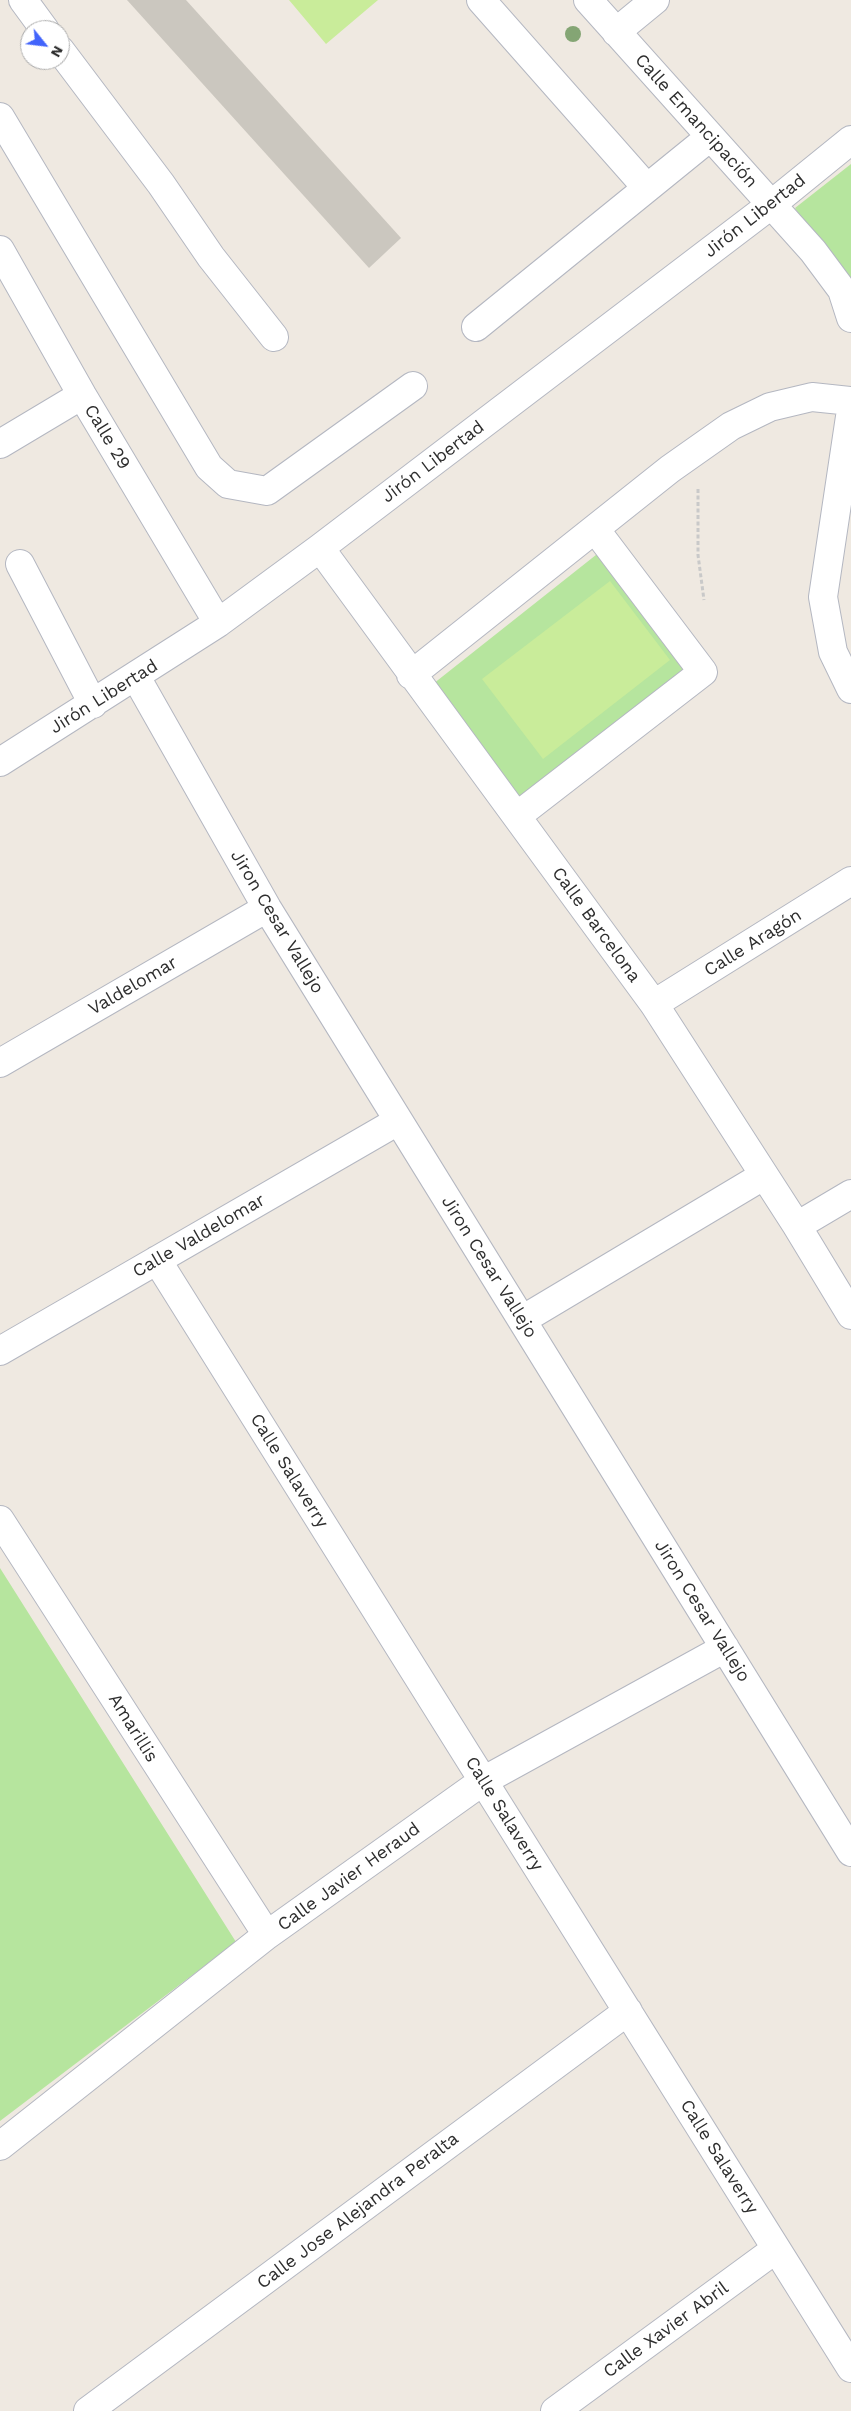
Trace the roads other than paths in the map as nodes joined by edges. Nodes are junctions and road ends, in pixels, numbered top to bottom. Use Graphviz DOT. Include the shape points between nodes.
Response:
graph roads {
  1 [pos="23,0"];
  2 [pos="481,0"];
  3 [pos="588,0"];
  4 [pos="655,0"];
  5 [pos="38,20"];
  6 [pos="616,32"];
  7 [pos="70,63"];
  8 [pos="0,117"];
  9 [pos="710,137"];
  10 [pos="851,140"];
  11 [pos="647,188"];
  12 [pos="772,204"];
  13 [pos="0,250"];
  14 [pos="851,318"];
  15 [pos="476,327"];
  16 [pos="274,337"];
  17 [pos="413,386"];
  18 [pos="82,395"];
  19 [pos="851,402"];
  20 [pos="851,410"];
  21 [pos="0,444"];
  22 [pos="595,529"];
  23 [pos="320,548"];
  24 [pos="20,564"];
  25 [pos="218,623"];
  26 [pos="411,675"];
  27 [pos="136,677"];
  28 [pos="851,689"];
  29 [pos="93,704"];
  30 [pos="0,762"];
  31 [pos="517,816"];
  32 [pos="851,881"];
  33 [pos="267,908"];
  34 [pos="654,1004"];
  35 [pos="0,1063"];
  36 [pos="398,1121"];
  37 [pos="763,1176"];
  38 [pos="851,1194"];
  39 [pos="797,1226"];
  40 [pos="157,1260"];
  41 [pos="851,1315"];
  42 [pos="522,1320"];
  43 [pos="0,1351"];
  44 [pos="0,1520"];
  45 [pos="725,1648"];
  46 [pos="483,1781"];
  47 [pos="851,1852"];
  48 [pos="267,1935"];
  49 [pos="628,2011"];
  50 [pos="0,2146"];
  51 [pos="776,2249"];
  52 [pos="851,2368"];
  53 [pos="88,2411"];
  54 [pos="555,2411"];
  1 -- 5 [label="street"];
  2 -- 11 [label="street"];
  3 -- 6 [label="street, Calle Emancipación"];
  4 -- 6 [label="street"];
  6 -- 9 [label="street, Calle Emancipación"];
  7 -- 16 [label="street" via="161,184 211,257"];
  8 -- 17 [label="street" via="209,467 228,484 267,491"];
  9 -- 11 [label="street"];
  9 -- 12 [label="street, Calle Emancipación"];
  10 -- 12 [label="street, Jirón Libertad"];
  11 -- 15 [label="street"];
  12 -- 14 [label="street, Calle Emancipación" via="842,290"];
  12 -- 23 [label="street, Jirón Libertad"];
  13 -- 18 [label="street, Calle 29"];
  18 -- 21 [label="street"];
  18 -- 25 [label="street, Calle 29"];
  19 -- 22 [label="street" via="812,397 770,407 730,426"];
  20 -- 28 [label="street" via="823,597 833,652"];
  22 -- 26 [label="street"];
  22 -- 31 [label="street" via="703,672"];
  23 -- 25 [label="street, Jirón Libertad"];
  23 -- 26 [label="street, Calle Barcelona"];
  24 -- 29 [label="street"];
  25 -- 27 [label="street, Jirón Libertad"];
  26 -- 31 [label="street, Calle Barcelona"];
  27 -- 29 [label="street, Jirón Libertad"];
  27 -- 33 [label="street, Jiron Cesar Vallejo"];
  29 -- 30 [label="street, Jirón Libertad"];
  31 -- 34 [label="street, Calle Barcelona"];
  32 -- 34 [label="street, Calle Aragón"];
  33 -- 35 [label="street, Valdelomar"];
  33 -- 36 [label="street, Jiron Cesar Vallejo"];
  34 -- 37 [label="street, Calle Barcelona"];
  36 -- 40 [label="street, Calle Valdelomar"];
  36 -- 42 [label="street, Jiron Cesar Vallejo"];
  37 -- 39 [label="street, Calle Barcelona"];
  37 -- 42 [label="street"];
  38 -- 39 [label="street"];
  39 -- 41 [label="street, Calle Barcelona"];
  40 -- 43 [label="street, Calle Valdelomar"];
  40 -- 46 [label="street, Calle Salaverry"];
  42 -- 45 [label="street, Jiron Cesar Vallejo"];
  44 -- 48 [label="street, Amarillis"];
  45 -- 46 [label="street, Calle Javier Heraud"];
  45 -- 47 [label="street, Jiron Cesar Vallejo"];
  46 -- 48 [label="street, Calle Javier Heraud"];
  46 -- 49 [label="street, Calle Salaverry"];
  48 -- 50 [label="street, Calle Javier Heraud"];
  49 -- 51 [label="street, Calle Salaverry"];
  49 -- 53 [label="street, Calle Jose Alejandra Peralta"];
  51 -- 52 [label="street, Calle Salaverry"];
  51 -- 54 [label="street, Calle Xavier Abril"];
}
